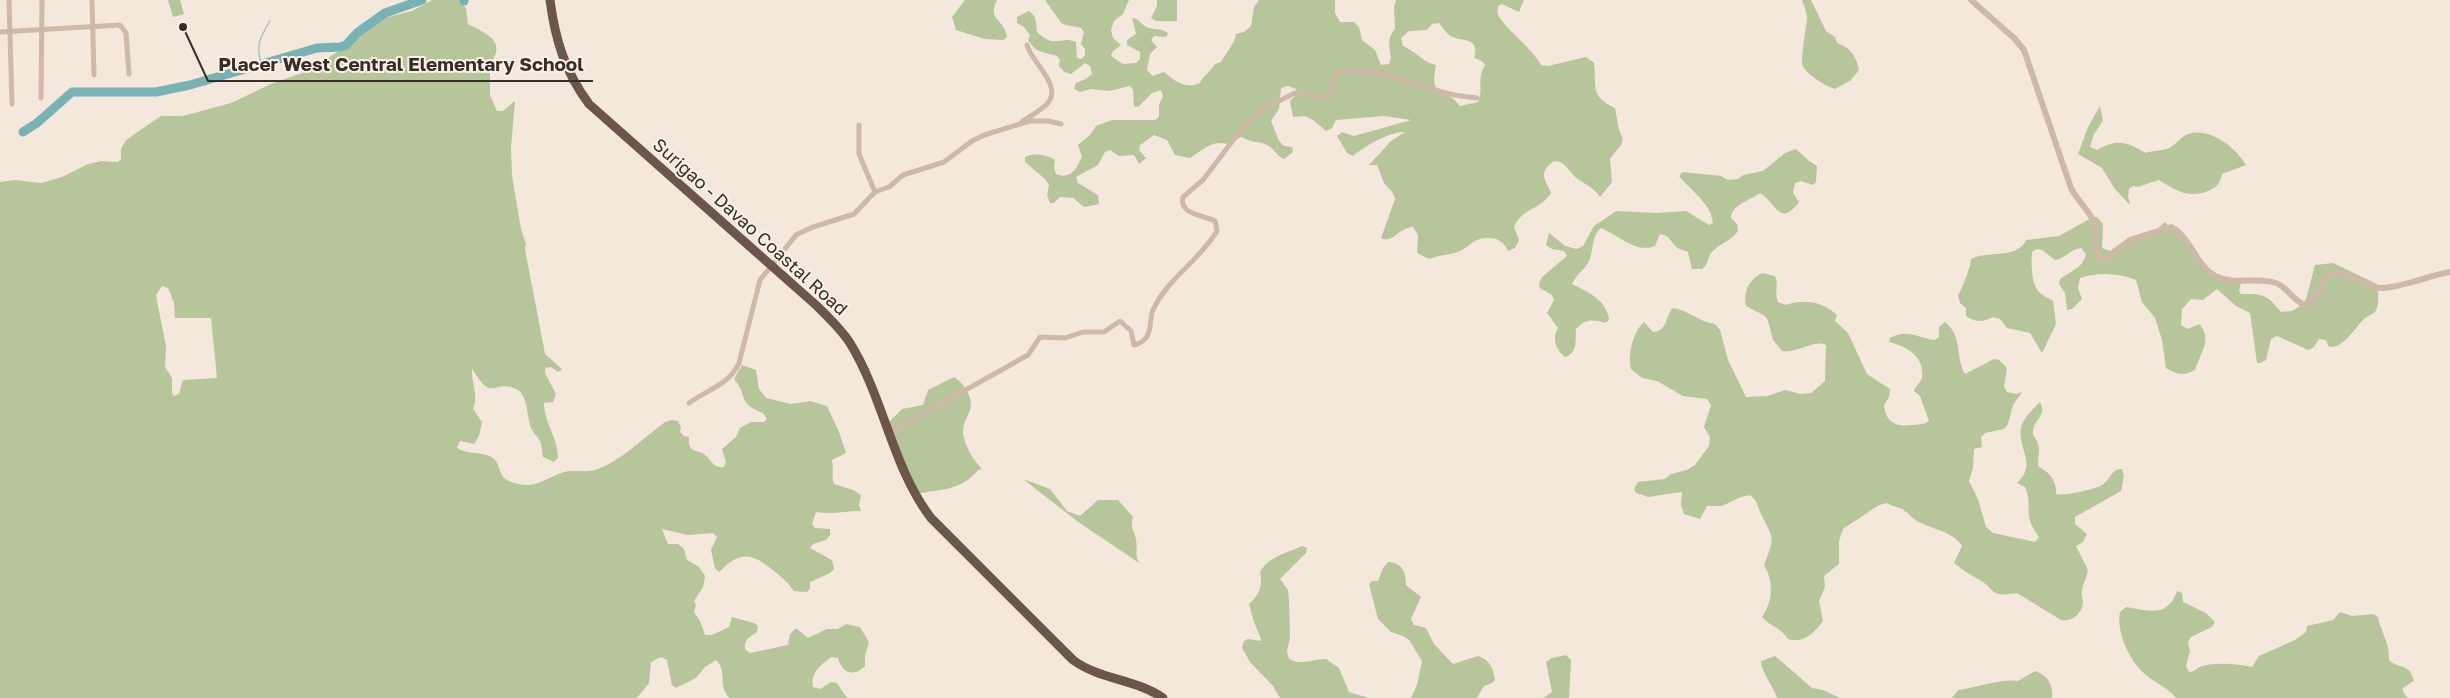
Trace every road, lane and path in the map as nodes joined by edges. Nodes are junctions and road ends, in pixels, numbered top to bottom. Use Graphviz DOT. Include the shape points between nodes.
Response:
graph roads {
  1 [pos="9,0"];
  2 [pos="42,0"];
  3 [pos="92,0"];
  4 [pos="550,0"];
  5 [pos="1971,0"];
  6 [pos="92,26"];
  7 [pos="42,29"];
  8 [pos="11,31"];
  9 [pos="0,32"];
  10 [pos="1028,45"];
  11 [pos="128,74"];
  12 [pos="94,75"];
  13 [pos="41,98"];
  14 [pos="1477,98"];
  15 [pos="12,104"];
  16 [pos="1019,123"];
  17 [pos="1061,124"];
  18 [pos="859,125"];
  19 [pos="875,192"];
  20 [pos="770,266"];
  21 [pos="2450,272"];
  22 [pos="689,402"];
  23 [pos="890,434"];
  24 [pos="1163,698"];
  1 -- 8 [label="street"];
  2 -- 7 [label="street"];
  3 -- 6 [label="street"];
  4 -- 20 [label="highway, Surigao - Davao Coastal Road" via="565,65 589,104"];
  5 -- 21 [label="street" via="2024,50 2071,188 2093,220 2096,250 2102,260 2107,260 2130,240 2171,227 2184,238 2213,275 2232,282 2274,282 2306,304 2315,298 2332,273 2338,272 2380,288"];
  6 -- 7 [label="street"];
  6 -- 11 [label="street" via="120,25 125,29"];
  6 -- 12 [label="street"];
  7 -- 8 [label="street"];
  7 -- 13 [label="street"];
  8 -- 9 [label="street"];
  8 -- 15 [label="street"];
  10 -- 16 [label="street" via="1052,92 1048,103"];
  14 -- 23 [label="street" via="1350,70 1337,74 1325,100 1295,93 1266,107 1249,120 1203,180 1183,197 1182,203 1187,210 1215,221 1217,231 1154,309 1150,330 1139,344 1134,345 1131,331 1120,321 1104,332 1083,332 1065,338 1040,337 1028,355"];
  16 -- 17 [label="street" via="1038,120"];
  16 -- 19 [label="street" via="978,138 944,162 906,174 889,187"];
  18 -- 19 [label="street" via="859,154"];
  19 -- 20 [label="street" via="854,214 813,226 796,235"];
  20 -- 22 [label="street" via="757,289 736,371 726,381"];
  20 -- 23 [label="highway, Surigao - Davao Coastal Road" via="827,316 849,341"];
  23 -- 24 [label="highway, Surigao - Davao Coastal Road" via="914,494 931,518 1059,648 1088,670 1141,687"];
}
